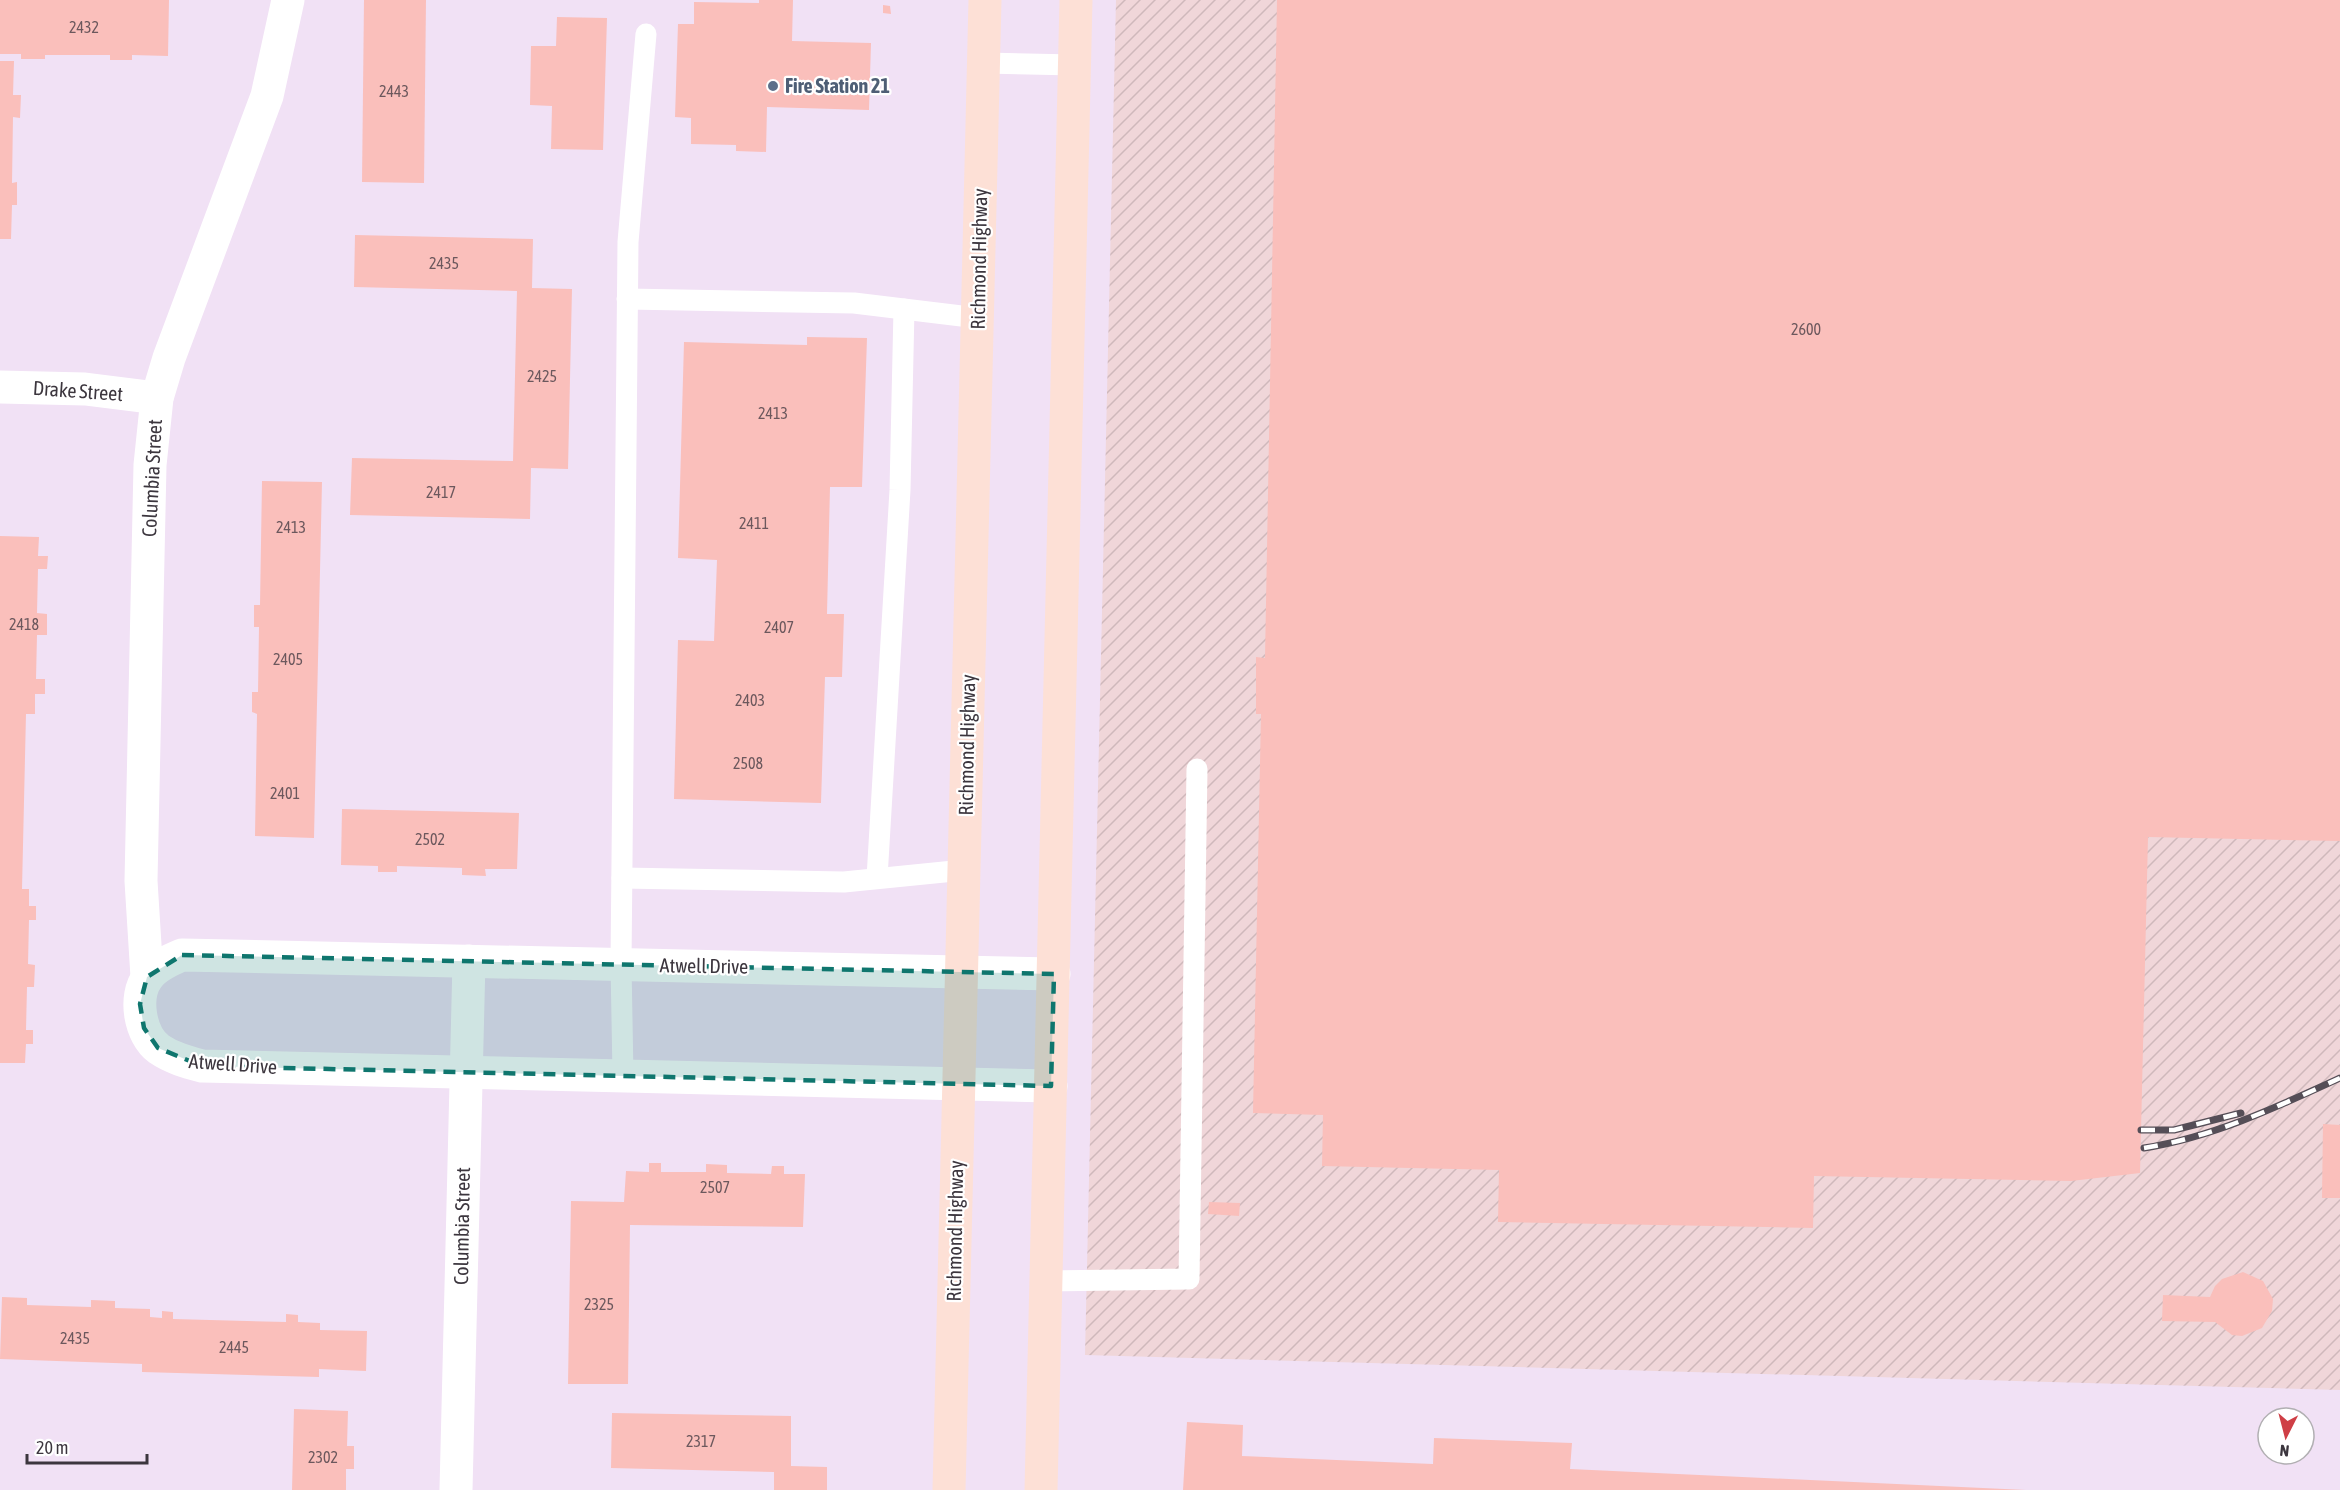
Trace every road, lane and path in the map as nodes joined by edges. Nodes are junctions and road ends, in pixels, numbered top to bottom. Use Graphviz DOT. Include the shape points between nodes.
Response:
graph roads {
  1 [pos="288,0"];
  2 [pos="985,0"];
  3 [pos="1076,0"];
  4 [pos="646,34"];
  5 [pos="984,63"];
  6 [pos="1075,65"];
  7 [pos="627,299"];
  8 [pos="904,309"];
  9 [pos="978,318"];
  10 [pos="0,387"];
  11 [pos="157,398"];
  12 [pos="1197,769"];
  13 [pos="963,870"];
  14 [pos="622,878"];
  15 [pos="877,878"];
  16 [pos="469,961"];
  17 [pos="621,964"];
  18 [pos="962,973"];
  19 [pos="1054,974"];
  20 [pos="147,977"];
  21 [pos="465,1072"];
  22 [pos="623,1075"];
  23 [pos="959,1083"];
  24 [pos="1051,1086"];
  25 [pos="1046,1281"];
  26 [pos="456,1490"];
  27 [pos="949,1490"];
  28 [pos="1041,1490"];
  1 -- 11 [label="street, Columbia Street" via="267,96"];
  2 -- 5 [label="main road, Richmond Highway"];
  3 -- 6 [label="main road"];
  4 -- 7 [label="lane" via="628,242"];
  5 -- 6 [label="lane"];
  5 -- 9 [label="main road, Richmond Highway"];
  6 -- 19 [label="main road"];
  7 -- 8 [label="lane" via="854,303"];
  7 -- 14 [label="lane"];
  8 -- 9 [label="lane"];
  8 -- 15 [label="lane" via="900,490"];
  9 -- 13 [label="main road, Richmond Highway"];
  10 -- 11 [label="street, Drake Street" via="85,389"];
  11 -- 20 [label="street, Columbia Street" via="150,465 141,881"];
  12 -- 25 [label="lane" via="1189,1279"];
  13 -- 15 [label="lane"];
  13 -- 18 [label="main road, Richmond Highway"];
  14 -- 15 [label="lane" via="844,882"];
  14 -- 17 [label="lane"];
  16 -- 17 [label="street, Atwell Drive"];
  16 -- 20 [label="street, Atwell Drive" via="182,955 164,962"];
  16 -- 21 [label="street, Columbia Street"];
  17 -- 18 [label="street, Atwell Drive"];
  17 -- 22 [label="lane"];
  18 -- 19 [label="street, Atwell Drive"];
  18 -- 23 [label="main road, Richmond Highway"];
  19 -- 24 [label="main road"];
  20 -- 21 [label="street, Atwell Drive" via="140,1004 144,1028 158,1048 181,1060 202,1065"];
  21 -- 22 [label="street, Atwell Drive"];
  21 -- 26 [label="street, Columbia Street"];
  22 -- 23 [label="street, Atwell Drive"];
  23 -- 24 [label="street, Atwell Drive"];
  23 -- 27 [label="main road, Richmond Highway"];
  24 -- 25 [label="main road"];
  25 -- 28 [label="main road"];
}
